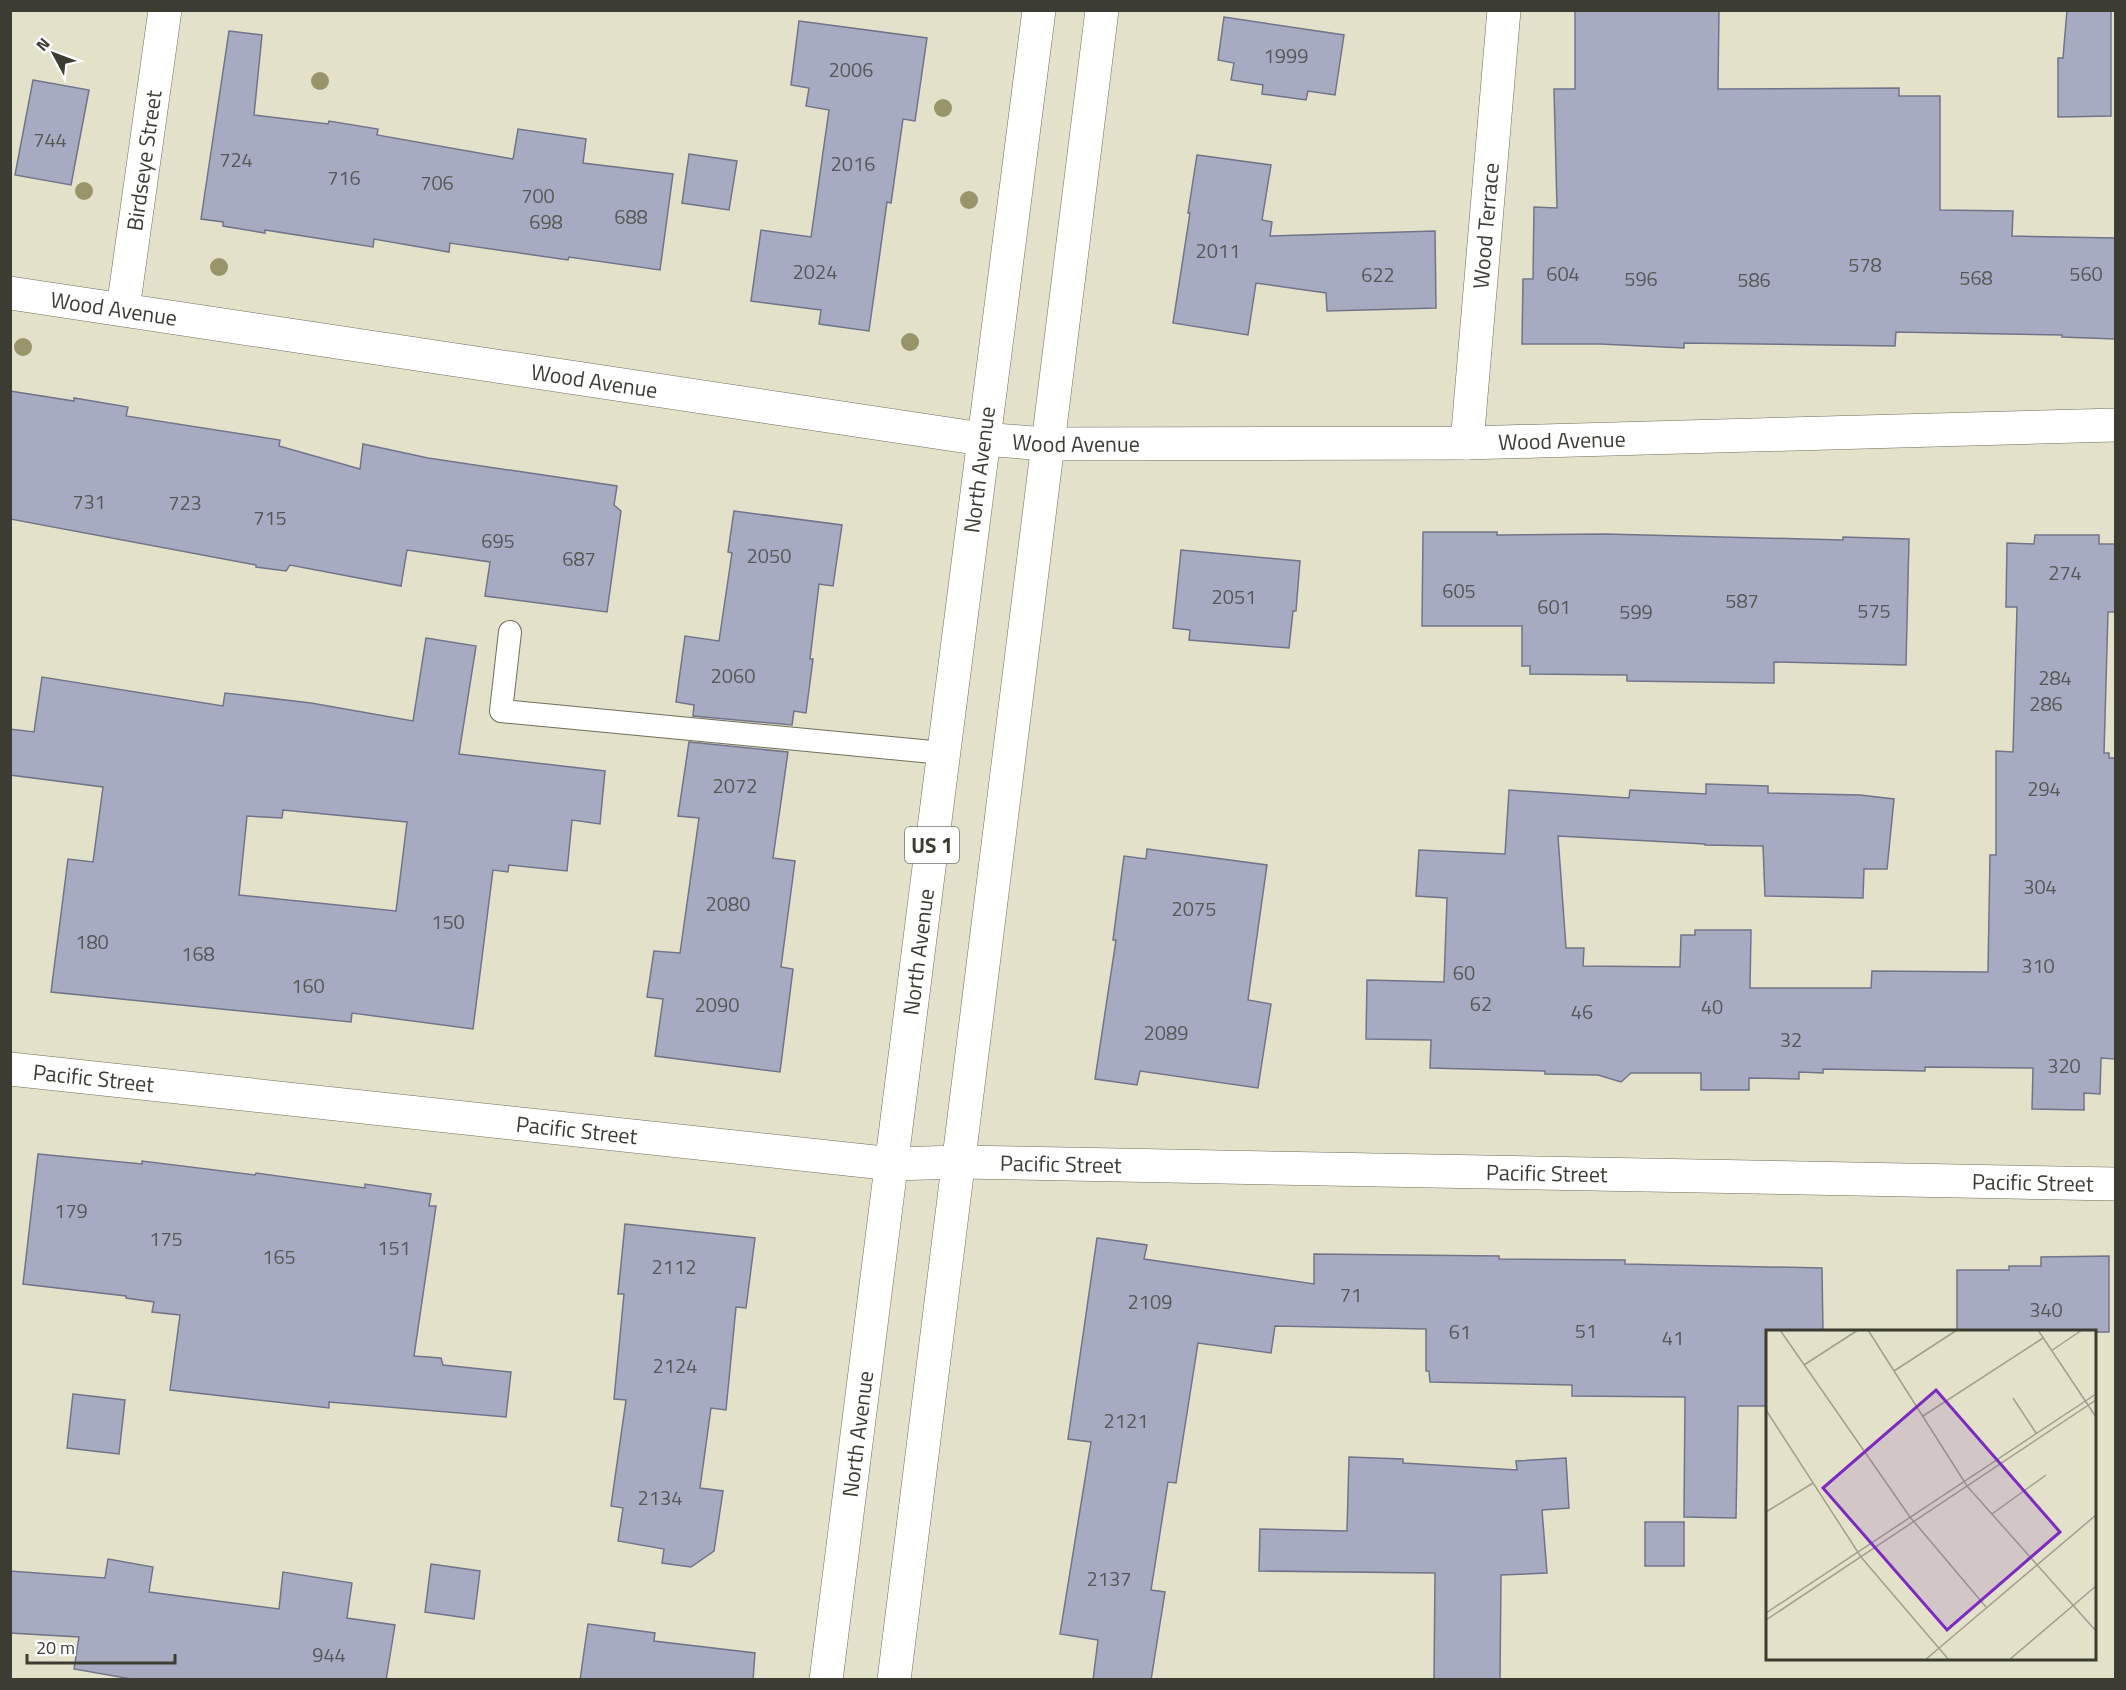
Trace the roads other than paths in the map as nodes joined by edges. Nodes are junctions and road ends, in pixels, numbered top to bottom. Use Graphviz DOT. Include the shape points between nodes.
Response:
graph roads {
  1 [pos="165,10"];
  2 [pos="1039,10"];
  3 [pos="1102,10"];
  4 [pos="1504,10"];
  5 [pos="10,293"];
  6 [pos="123,309"];
  7 [pos="2115,425"];
  8 [pos="982,439"];
  9 [pos="1467,443"];
  10 [pos="1046,444"];
  11 [pos="510,632"];
  12 [pos="943,753"];
  13 [pos="10,1069"];
  14 [pos="959,1162"];
  15 [pos="893,1164"];
  16 [pos="2115,1184"];
  17 [pos="826,1680"];
  18 [pos="894,1680"];
  1 -- 6 [label="street, Birdseye Street"];
  2 -- 8 [label="street, North Avenue / US 1"];
  3 -- 10 [label="street"];
  4 -- 9 [label="street, Wood Terrace"];
  5 -- 6 [label="street, Wood Avenue"];
  6 -- 8 [label="street, Wood Avenue"];
  7 -- 9 [label="street, Wood Avenue"];
  8 -- 10 [label="street, Wood Avenue"];
  8 -- 12 [label="street, North Avenue / US 1"];
  9 -- 10 [label="street, Wood Avenue"];
  10 -- 14 [label="street"];
  11 -- 12 [label="lane" via="501,711"];
  12 -- 15 [label="street, North Avenue / US 1"];
  13 -- 15 [label="street, Pacific Street"];
  14 -- 15 [label="street, Pacific Street"];
  14 -- 16 [label="street, Pacific Street"];
  14 -- 18 [label="street"];
  15 -- 17 [label="street, North Avenue / US 1"];
}
